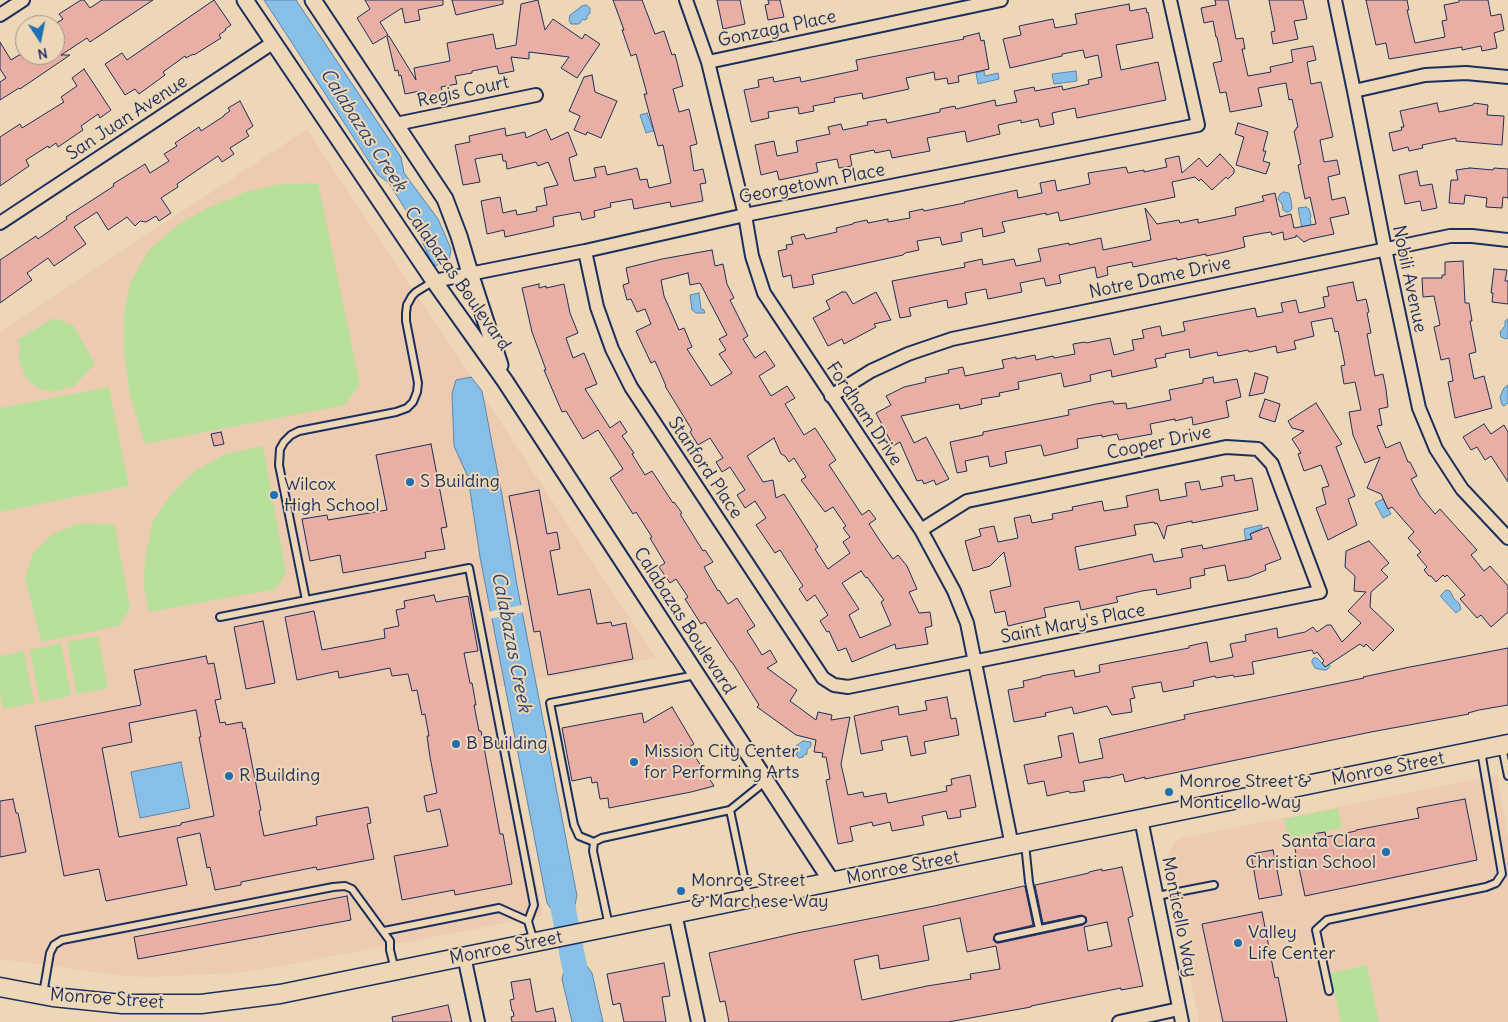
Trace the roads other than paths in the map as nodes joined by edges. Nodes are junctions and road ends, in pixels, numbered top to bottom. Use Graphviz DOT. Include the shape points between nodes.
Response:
graph roads {
  1 [pos="23,0"];
  2 [pos="245,0"];
  3 [pos="686,0"];
  4 [pos="1001,0"];
  5 [pos="1170,0"];
  6 [pos="1334,0"];
  7 [pos="317,1"];
  8 [pos="0,15"];
  9 [pos="274,42"];
  10 [pos="708,62"];
  11 [pos="1508,77"];
  12 [pos="1354,91"];
  13 [pos="536,95"];
  14 [pos="396,124"];
  15 [pos="745,215"];
  16 [pos="0,223"];
  17 [pos="1508,240"];
  18 [pos="1385,249"];
  19 [pos="585,251"];
  20 [pos="470,273"];
  21 [pos="434,281"];
  22 [pos="505,381"];
  23 [pos="832,396"];
  24 [pos="921,530"];
  25 [pos="1508,538"];
  26 [pos="1320,592"];
  27 [pos="306,600"];
  28 [pos="220,617"];
  29 [pos="976,661"];
  30 [pos="697,674"];
  31 [pos="834,685"];
  32 [pos="1505,745"];
  33 [pos="1480,750"];
  34 [pos="1508,776"];
  35 [pos="766,781"];
  36 [pos="730,810"];
  37 [pos="1140,819"];
  38 [pos="594,842"];
  39 [pos="1019,844"];
  40 [pos="832,882"];
  41 [pos="1214,885"];
  42 [pos="1157,896"];
  43 [pos="749,898"];
  44 [pos="675,913"];
  45 [pos="1082,920"];
  46 [pos="528,921"];
  47 [pos="609,928"];
  48 [pos="1039,929"];
  49 [pos="384,931"];
  50 [pos="998,938"];
  51 [pos="534,943"];
  52 [pos="464,956"];
  53 [pos="395,971"];
  54 [pos="0,987"];
  55 [pos="1329,991"];
  56 [pos="43,995"];
  57 [pos="1179,1009"];
  58 [pos="478,1022"];
  59 [pos="698,1022"];
  60 [pos="1119,1022"];
  61 [pos="1182,1022"];
  1 -- 8 [label="street"];
  2 -- 9 [label="street, Calabazas Boulevard"];
  3 -- 10 [label="street, Fordham Drive"];
  4 -- 10 [label="street, Gonzaga Place"];
  5 -- 15 [label="street, Georgetown Place" via="1198,124"];
  6 -- 12 [label="street, Nobili Avenue"];
  7 -- 14 [label="street, Calabazas Boulevard"];
  9 -- 16 [label="street, San Juan Avenue"];
  9 -- 21 [label="street, Calabazas Boulevard"];
  10 -- 15 [label="street, Fordham Drive"];
  11 -- 12 [label="street" via="1466,73 1425,75"];
  12 -- 18 [label="street, Nobili Avenue"];
  13 -- 14 [label="street, Regis Court"];
  14 -- 20 [label="street, Calabazas Boulevard" via="445,199"];
  15 -- 19 [label="street, Georgetown Place"];
  15 -- 23 [label="street, Fordham Drive" via="752,256 764,293"];
  17 -- 18 [label="street, Notre Dame Drive" via="1450,236"];
  18 -- 23 [label="street, Notre Dame Drive" via="952,339 871,371"];
  18 -- 25 [label="street, Nobili Avenue" via="1419,408 1436,450 1462,489"];
  19 -- 20 [label="street, Georgetown Place"];
  19 -- 31 [label="street, Stanford Place" via="597,307 612,350 631,387 823,678"];
  20 -- 21 [label="street, Georgetown Place"];
  20 -- 22 [label="street, Calabazas Boulevard"];
  21 -- 22 [label="street, Calabazas Boulevard"];
  21 -- 27 [label="lane" via="416,292 407,305 418,383 413,402 396,412 300,431 291,435 280,449 278,465"];
  22 -- 30 [label="street, Calabazas Boulevard"];
  23 -- 24 [label="street, Fordham Drive"];
  24 -- 26 [label="street, Cooper Drive" via="967,501 1226,447 1258,449 1272,464"];
  24 -- 29 [label="street, Fordham Drive" via="954,591 967,623"];
  26 -- 29 [label="street, Saint Mary's Place"];
  27 -- 28 [label="lane"];
  27 -- 46 [label="lane" via="469,568 534,905"];
  29 -- 31 [label="street, Saint Mary's Place" via="848,687"];
  29 -- 39 [label="street, Fordham Drive"];
  30 -- 35 [label="street, Calabazas Boulevard"];
  30 -- 38 [label="lane" via="550,703 574,825 580,836"];
  32 -- 33 [label="main road, Monroe Street"];
  32 -- 34 [label="lane"];
  33 -- 37 [label="main road, Monroe Street"];
  33 -- 55 [label="lane" via="1502,874 1496,883 1486,887 1327,920 1316,930"];
  35 -- 36 [label="lane"];
  35 -- 40 [label="street, Calabazas Boulevard"];
  36 -- 38 [label="lane"];
  36 -- 43 [label="lane"];
  37 -- 39 [label="main road, Monroe Street"];
  37 -- 42 [label="street, Monticello Way"];
  38 -- 47 [label="lane" via="593,851"];
  39 -- 40 [label="main road, Monroe Street"];
  39 -- 48 [label="lane"];
  40 -- 43 [label="main road, Monroe Street"];
  41 -- 42 [label="lane"];
  42 -- 57 [label="street, Monticello Way"];
  43 -- 44 [label="main road, Monroe Street"];
  44 -- 47 [label="main road, Monroe Street"];
  44 -- 59 [label="street"];
  45 -- 48 [label="lane"];
  46 -- 49 [label="lane" via="499,908"];
  46 -- 51 [label="lane"];
  47 -- 51 [label="main road, Monroe Street"];
  48 -- 50 [label="lane"];
  49 -- 53 [label="lane" via="390,941"];
  49 -- 56 [label="lane" via="352,889 333,887 62,940 50,953"];
  51 -- 52 [label="main road, Monroe Street"];
  52 -- 53 [label="main road, Monroe Street"];
  52 -- 58 [label="street"];
  53 -- 56 [label="main road, Monroe Street" via="280,994 202,1004 122,1004"];
  54 -- 56 [label="main road, Monroe Street"];
  57 -- 60 [label="street"];
  57 -- 61 [label="street, Monticello Way"];
}
